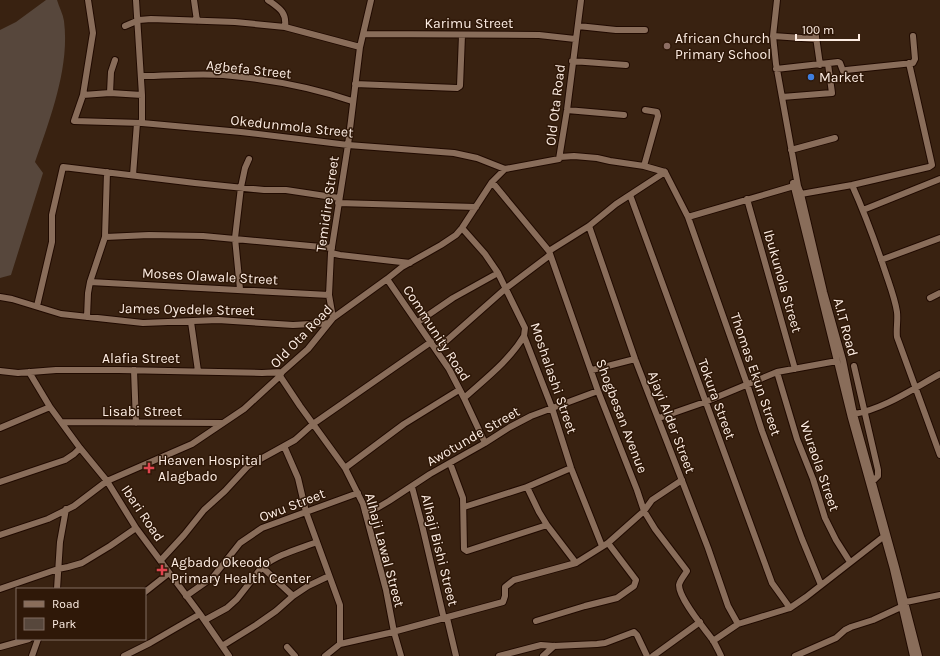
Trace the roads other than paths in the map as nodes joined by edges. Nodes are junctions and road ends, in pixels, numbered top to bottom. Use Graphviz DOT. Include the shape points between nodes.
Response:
graph roads {
  1 [pos="88,0"];
  2 [pos="136,0"];
  3 [pos="194,0"];
  4 [pos="268,0"];
  5 [pos="370,0"];
  6 [pos="581,0"];
  7 [pos="773,0"];
  8 [pos="777,0"];
  9 [pos="138,20"];
  10 [pos="197,21"];
  11 [pos="125,26"];
  12 [pos="578,26"];
  13 [pos="285,27"];
  14 [pos="646,30"];
  15 [pos="815,30"];
  16 [pos="363,34"];
  17 [pos="462,35"];
  18 [pos="773,36"];
  19 [pos="913,36"];
  20 [pos="575,39"];
  21 [pos="816,39"];
  22 [pos="360,47"];
  23 [pos="115,60"];
  24 [pos="572,61"];
  25 [pos="909,63"];
  26 [pos="828,64"];
  27 [pos="626,65"];
  28 [pos="820,65"];
  29 [pos="776,69"];
  30 [pos="141,76"];
  31 [pos="355,84"];
  32 [pos="110,93"];
  33 [pos="142,94"];
  34 [pos="83,95"];
  35 [pos="782,97"];
  36 [pos="352,101"];
  37 [pos="567,110"];
  38 [pos="645,110"];
  39 [pos="624,115"];
  40 [pos="140,123"];
  41 [pos="835,138"];
  42 [pos="348,145"];
  43 [pos="791,150"];
  44 [pos="560,157"];
  45 [pos="249,159"];
  46 [pos="644,166"];
  47 [pos="792,166"];
  48 [pos="505,169"];
  49 [pos="107,172"];
  50 [pos="665,172"];
  51 [pos="133,175"];
  52 [pos="940,179"];
  53 [pos="492,182"];
  54 [pos="852,185"];
  55 [pos="794,186"];
  56 [pos="241,187"];
  57 [pos="801,194"];
  58 [pos="630,195"];
  59 [pos="747,199"];
  60 [pos="339,201"];
  61 [pos="476,207"];
  62 [pos="863,210"];
  63 [pos="688,217"];
  64 [pos="589,226"];
  65 [pos="462,228"];
  66 [pos="106,238"];
  67 [pos="235,238"];
  68 [pos="940,238"];
  69 [pos="332,250"];
  70 [pos="549,253"];
  71 [pos="881,260"];
  72 [pos="410,263"];
  73 [pos="498,273"];
  74 [pos="388,279"];
  75 [pos="90,282"];
  76 [pos="240,289"];
  77 [pos="505,289"];
  78 [pos="940,293"];
  79 [pos="328,295"];
  80 [pos="0,297"];
  81 [pos="930,298"];
  82 [pos="37,306"];
  83 [pos="87,317"];
  84 [pos="333,318"];
  85 [pos="191,322"];
  86 [pos="418,322"];
  87 [pos="328,323"];
  88 [pos="524,336"];
  89 [pos="431,342"];
  90 [pos="436,350"];
  91 [pos="635,359"];
  92 [pos="837,361"];
  93 [pos="854,366"];
  94 [pos="795,369"];
  95 [pos="134,370"];
  96 [pos="592,370"];
  97 [pos="0,371"];
  98 [pos="198,371"];
  99 [pos="29,372"];
  100 [pos="777,372"];
  101 [pos="281,374"];
  102 [pos="940,374"];
  103 [pos="747,384"];
  104 [pos="858,385"];
  105 [pos="916,387"];
  106 [pos="848,388"];
  107 [pos="460,390"];
  108 [pos="598,391"];
  109 [pos="464,398"];
  110 [pos="705,402"];
  111 [pos="50,406"];
  112 [pos="552,408"];
  113 [pos="865,412"];
  114 [pos="854,414"];
  115 [pos="659,418"];
  116 [pos="62,422"];
  117 [pos="136,423"];
  118 [pos="222,423"];
  119 [pos="313,424"];
  120 [pos="0,428"];
  121 [pos="485,443"];
  122 [pos="284,446"];
  123 [pos="80,448"];
  124 [pos="940,456"];
  125 [pos="450,463"];
  126 [pos="345,468"];
  127 [pos="572,468"];
  128 [pos="682,480"];
  129 [pos="107,481"];
  130 [pos="874,481"];
  131 [pos="0,482"];
  132 [pos="527,486"];
  133 [pos="412,487"];
  134 [pos="358,493"];
  135 [pos="464,507"];
  136 [pos="66,509"];
  137 [pos="644,511"];
  138 [pos="306,512"];
  139 [pos="365,512"];
  140 [pos="547,525"];
  141 [pos="136,528"];
  142 [pos="0,535"];
  143 [pos="883,537"];
  144 [pos="317,542"];
  145 [pos="605,544"];
  146 [pos="161,560"];
  147 [pos="850,562"];
  148 [pos="576,563"];
  149 [pos="262,567"];
  150 [pos="58,569"];
  151 [pos="169,573"];
  152 [pos="329,576"];
  153 [pos="821,585"];
  154 [pos="57,588"];
  155 [pos="0,589"];
  156 [pos="146,591"];
  157 [pos="940,595"];
  158 [pos="186,596"];
  159 [pos="293,596"];
  160 [pos="903,604"];
  161 [pos="790,608"];
  162 [pos="200,614"];
  163 [pos="445,618"];
  164 [pos="205,620"];
  165 [pos="536,621"];
  166 [pos="700,622"];
  167 [pos="738,624"];
  168 [pos="394,632"];
  169 [pos="25,640"];
  170 [pos="38,640"];
  171 [pos="713,641"];
  172 [pos="340,644"];
  173 [pos="222,646"];
  174 [pos="554,646"];
  175 [pos="0,647"];
  176 [pos="288,647"];
  177 [pos="32,656"];
  178 [pos="124,656"];
  179 [pos="229,656"];
  180 [pos="295,656"];
  181 [pos="325,656"];
  182 [pos="401,656"];
  183 [pos="456,656"];
  184 [pos="499,656"];
  185 [pos="543,656"];
  186 [pos="647,656"];
  187 [pos="653,656"];
  188 [pos="721,656"];
  189 [pos="795,656"];
  190 [pos="913,656"];
  191 [pos="918,656"];
  1 -- 34 [label="street" via="93,32"];
  2 -- 9 [label="street"];
  3 -- 10 [label="street"];
  4 -- 13 [label="street" via="283,12 286,19"];
  5 -- 16 [label="street, Temidire Street"];
  6 -- 12 [label="street, Old Ota Road"];
  7 -- 47 [label="street, A.I.T Road" via="770,51"];
  8 -- 18 [label="street, A.I.T Road"];
  9 -- 10 [label="street"];
  9 -- 11 [label="street"];
  9 -- 30 [label="street"];
  10 -- 13 [label="street"];
  12 -- 14 [label="street"];
  12 -- 20 [label="street, Old Ota Road"];
  13 -- 22 [label="street"];
  15 -- 21 [label="street"];
  16 -- 17 [label="street, Karimu Street"];
  16 -- 22 [label="street, Temidire Street"];
  17 -- 20 [label="street, Karimu Street" via="539,35"];
  17 -- 31 [label="street" via="460,86 457,88"];
  18 -- 21 [label="street"];
  18 -- 29 [label="street, A.I.T Road"];
  19 -- 25 [label="street" via="915,62"];
  20 -- 24 [label="street, Old Ota Road"];
  21 -- 28 [label="street"];
  22 -- 31 [label="street, Temidire Street"];
  23 -- 32 [label="street" via="111,72"];
  24 -- 27 [label="street"];
  24 -- 37 [label="street, Old Ota Road"];
  25 -- 26 [label="street" via="846,70 841,69 838,62"];
  25 -- 54 [label="street" via="932,165"];
  26 -- 28 [label="street"];
  26 -- 35 [label="street" via="832,93"];
  28 -- 29 [label="street"];
  29 -- 35 [label="street, A.I.T Road"];
  30 -- 33 [label="street"];
  30 -- 36 [label="street, Agbefa Street" via="222,75 314,90"];
  31 -- 36 [label="street, Temidire Street"];
  32 -- 33 [label="street"];
  32 -- 34 [label="street"];
  33 -- 40 [label="street"];
  34 -- 40 [label="street, Okedunmola Street" via="74,121"];
  35 -- 43 [label="street, A.I.T Road"];
  36 -- 42 [label="street, Temidire Street"];
  37 -- 39 [label="street"];
  37 -- 44 [label="street, Old Ota Road"];
  38 -- 46 [label="street" via="656,112 658,116"];
  40 -- 42 [label="street, Okedunmola Street"];
  40 -- 51 [label="street"];
  41 -- 43 [label="street"];
  42 -- 48 [label="street, Okedunmola Street" via="454,153 477,158"];
  42 -- 60 [label="street, Temidire Street"];
  43 -- 47 [label="street, A.I.T Road"];
  44 -- 46 [label="street" via="596,158"];
  44 -- 48 [label="street, Old Ota Road"];
  45 -- 56 [label="street"];
  46 -- 50 [label="street"];
  47 -- 55 [label="street, A.I.T Road"];
  47 -- 57 [label="street, A.I.T Road"];
  48 -- 53 [label="street, Old Ota Road"];
  49 -- 51 [label="street"];
  49 -- 66 [label="street"];
  49 -- 82 [label="street" via="63,167 52,216 52,242"];
  50 -- 58 [label="street"];
  50 -- 63 [label="street, Thomas Ekun Street"];
  51 -- 56 [label="street"];
  52 -- 62 [label="street"];
  53 -- 61 [label="street, Old Ota Road"];
  53 -- 70 [label="street, Shogbesan Avenue"];
  54 -- 57 [label="street"];
  54 -- 62 [label="street"];
  55 -- 59 [label="street"];
  55 -- 92 [label="street, A.I.T Road"];
  56 -- 60 [label="street" via="286,190"];
  56 -- 67 [label="street"];
  57 -- 106 [label="street, A.I.T Road"];
  58 -- 64 [label="street"];
  58 -- 110 [label="street, Tokura Street"];
  59 -- 63 [label="street"];
  59 -- 94 [label="street, Ibukunola Street"];
  60 -- 61 [label="street"];
  60 -- 69 [label="street, Temidire Street"];
  61 -- 65 [label="street, Old Ota Road"];
  62 -- 71 [label="street"];
  63 -- 103 [label="street, Thomas Ekun Street"];
  64 -- 70 [label="street"];
  64 -- 91 [label="street, Ajayi Alder Street"];
  65 -- 72 [label="street, Old Ota Road" via="447,242"];
  65 -- 73 [label="street, Moshalashi Street"];
  66 -- 67 [label="street" via="149,235"];
  66 -- 75 [label="street"];
  67 -- 69 [label="street"];
  67 -- 76 [label="street"];
  68 -- 71 [label="street"];
  69 -- 72 [label="street" via="340,256"];
  69 -- 79 [label="street, Temidire Street"];
  70 -- 77 [label="street"];
  70 -- 96 [label="street, Shogbesan Avenue"];
  71 -- 105 [label="street" via="895,301 897,337"];
  72 -- 74 [label="street, Old Ota Road"];
  73 -- 77 [label="street, Moshalashi Street"];
  73 -- 86 [label="street" via="453,298"];
  74 -- 84 [label="street, Old Ota Road"];
  74 -- 86 [label="street, Community Road"];
  75 -- 76 [label="street, Moses Olawale Street"];
  75 -- 83 [label="street"];
  76 -- 79 [label="street, Moses Olawale Street"];
  77 -- 88 [label="street, Moshalashi Street" via="526,328"];
  77 -- 90 [label="street"];
  78 -- 81 [label="street"];
  79 -- 84 [label="street, Temidire Street"];
  80 -- 82 [label="street, James Oyedele Street"];
  82 -- 83 [label="street, James Oyedele Street" via="61,314"];
  83 -- 85 [label="street, James Oyedele Street" via="143,323"];
  84 -- 87 [label="street, Old Ota Road"];
  85 -- 87 [label="street, James Oyedele Street" via="218,320"];
  85 -- 98 [label="street"];
  86 -- 89 [label="street, Community Road"];
  87 -- 101 [label="street, Old Ota Road" via="308,349"];
  88 -- 109 [label="street" via="499,367"];
  88 -- 112 [label="street, Moshalashi Street"];
  89 -- 90 [label="street, Community Road"];
  89 -- 119 [label="street"];
  90 -- 107 [label="street, Community Road"];
  91 -- 96 [label="street"];
  91 -- 115 [label="street, Ajayi Alder Street"];
  92 -- 94 [label="street"];
  92 -- 143 [label="street, A.I.T Road"];
  93 -- 104 [label="street"];
  94 -- 100 [label="street"];
  95 -- 98 [label="street, Alafia Street"];
  95 -- 99 [label="street, Alafia Street"];
  95 -- 117 [label="street"];
  96 -- 108 [label="street, Shogbesan Avenue"];
  97 -- 99 [label="street, Alafia Street"];
  98 -- 101 [label="street, Alafia Street"];
  99 -- 111 [label="street, Ibari Road"];
  100 -- 103 [label="street"];
  100 -- 147 [label="street, Wuraola Street" via="825,518"];
  101 -- 118 [label="street, Old Ota Road" via="249,404"];
  101 -- 119 [label="street, Alhaji Lawal Street"];
  102 -- 105 [label="street"];
  103 -- 110 [label="street"];
  103 -- 153 [label="street, Thomas Ekun Street" via="764,437"];
  104 -- 106 [label="street"];
  104 -- 113 [label="street"];
  105 -- 113 [label="street"];
  105 -- 124 [label="street"];
  106 -- 114 [label="street, A.I.T Road"];
  107 -- 109 [label="street, Community Road"];
  107 -- 126 [label="street" via="404,424"];
  108 -- 112 [label="street, Awotunde Street"];
  108 -- 137 [label="street, Shogbesan Avenue"];
  109 -- 121 [label="street, Community Road"];
  110 -- 115 [label="street"];
  110 -- 161 [label="street, Tokura Street" via="772,583"];
  111 -- 116 [label="street, Ibari Road"];
  111 -- 120 [label="street"];
  112 -- 121 [label="street, Awotunde Street" via="510,427"];
  112 -- 127 [label="street, Moshalashi Street"];
  113 -- 114 [label="street"];
  113 -- 130 [label="street" via="878,474"];
  114 -- 130 [label="street, A.I.T Road"];
  115 -- 128 [label="street, Ajayi Alder Street"];
  116 -- 117 [label="street, Lisabi Street"];
  116 -- 123 [label="street, Ibari Road"];
  117 -- 118 [label="street, Lisabi Street"];
  118 -- 129 [label="street, Old Ota Road" via="192,444"];
  119 -- 122 [label="street"];
  119 -- 126 [label="street, Alhaji Lawal Street"];
  121 -- 125 [label="street, Awotunde Street"];
  122 -- 138 [label="street" via="298,478"];
  122 -- 146 [label="street" via="248,466 204,510"];
  123 -- 129 [label="street, Ibari Road"];
  123 -- 131 [label="street" via="65,460"];
  125 -- 133 [label="street, Awotunde Street"];
  125 -- 135 [label="street" via="462,493"];
  126 -- 134 [label="street, Alhaji Lawal Street"];
  127 -- 132 [label="street"];
  127 -- 145 [label="street, Moshalashi Street"];
  128 -- 137 [label="street" via="652,500"];
  128 -- 167 [label="street, Ajayi Alder Street" via="728,606"];
  129 -- 136 [label="street, Old Ota Road" via="74,506"];
  129 -- 141 [label="street, Ibari Road"];
  130 -- 160 [label="street, A.I.T Road"];
  132 -- 135 [label="street"];
  132 -- 140 [label="street"];
  133 -- 139 [label="street, Awotunde Street" via="377,508"];
  133 -- 163 [label="street, Alhaji Bishi Street"];
  134 -- 138 [label="street, Owu Street"];
  134 -- 139 [label="street, Alhaji Lawal Street"];
  135 -- 140 [label="street" via="463,547 467,551"];
  136 -- 142 [label="street, Old Ota Road" via="48,519"];
  136 -- 150 [label="street"];
  137 -- 145 [label="street"];
  137 -- 166 [label="street, Shogbesan Avenue" via="684,567 686,571 679,585 681,593"];
  138 -- 144 [label="street"];
  138 -- 158 [label="street, Owu Street" via="270,524 246,538 213,577"];
  139 -- 168 [label="street, Alhaji Lawal Street" via="386,590"];
  140 -- 148 [label="street"];
  141 -- 146 [label="street, Ibari Road"];
  141 -- 150 [label="street" via="115,544 82,563"];
  143 -- 147 [label="street"];
  143 -- 160 [label="street, A.I.T Road"];
  144 -- 149 [label="street" via="275,558"];
  144 -- 152 [label="street"];
  145 -- 148 [label="street"];
  145 -- 165 [label="street, Moshalashi Street" via="636,580 634,586 617,598"];
  146 -- 151 [label="street, Ibari Road"];
  147 -- 153 [label="street"];
  148 -- 163 [label="street" via="514,580 505,587 503,602"];
  149 -- 159 [label="street"];
  149 -- 164 [label="street" via="237,599 227,608"];
  150 -- 154 [label="street"];
  150 -- 155 [label="street"];
  151 -- 156 [label="street"];
  151 -- 158 [label="street, Ibari Road"];
  152 -- 159 [label="street"];
  152 -- 172 [label="street" via="340,605"];
  153 -- 161 [label="street"];
  157 -- 160 [label="street"];
  158 -- 162 [label="street, Ibari Road"];
  159 -- 173 [label="street" via="276,611"];
  160 -- 189 [label="street" via="873,620 844,630 836,638"];
  160 -- 190 [label="street, A.I.T Road"];
  160 -- 191 [label="street, A.I.T Road"];
  161 -- 167 [label="street"];
  162 -- 164 [label="street, Ibari Road"];
  162 -- 178 [label="street"];
  163 -- 168 [label="street"];
  163 -- 183 [label="street, Alhaji Bishi Street"];
  164 -- 173 [label="street, Ibari Road"];
  166 -- 171 [label="street, Shogbesan Avenue"];
  166 -- 187 [label="street"];
  167 -- 171 [label="street"];
  168 -- 172 [label="street"];
  168 -- 182 [label="street, Alhaji Lawal Street"];
  169 -- 175 [label="street"];
  170 -- 177 [label="street"];
  171 -- 188 [label="street, Shogbesan Avenue"];
  172 -- 181 [label="street"];
  173 -- 179 [label="street, Ibari Road"];
  174 -- 184 [label="street" via="534,646"];
  174 -- 185 [label="street"];
  174 -- 186 [label="street" via="605,643 634,632"];
  176 -- 180 [label="street"];
}
